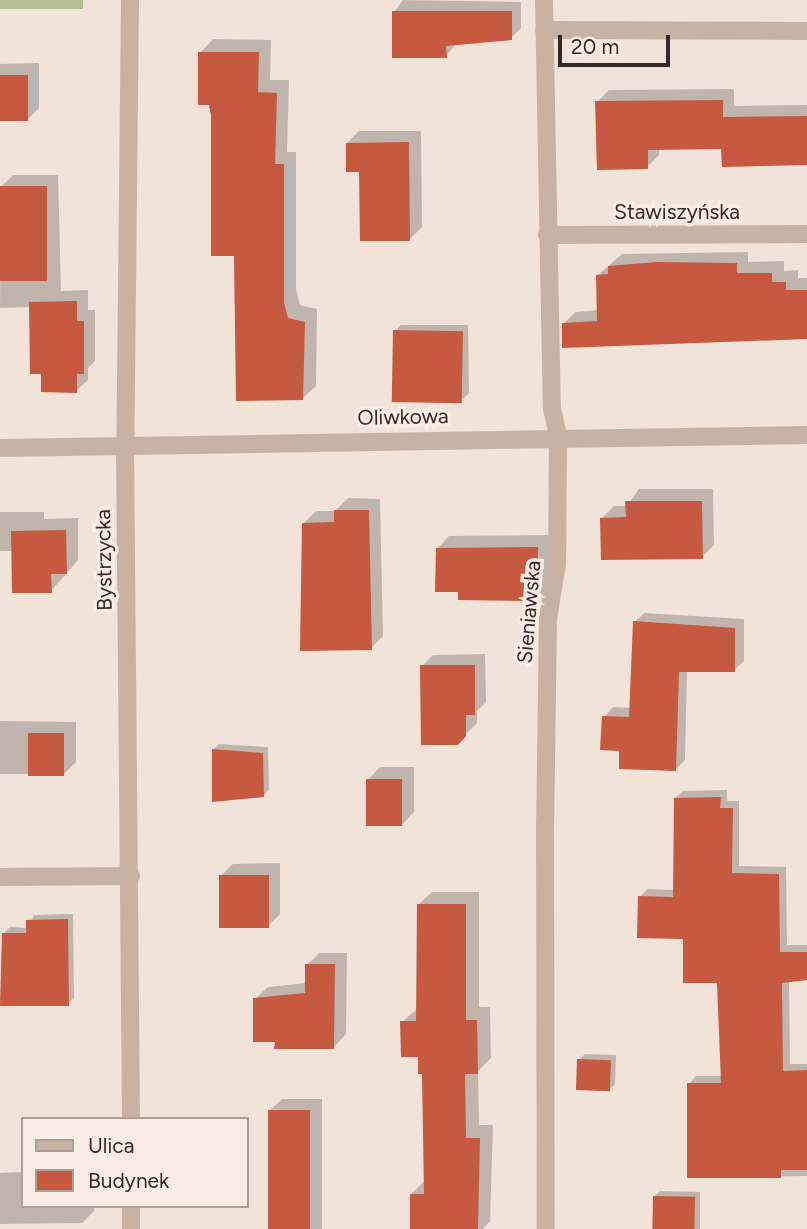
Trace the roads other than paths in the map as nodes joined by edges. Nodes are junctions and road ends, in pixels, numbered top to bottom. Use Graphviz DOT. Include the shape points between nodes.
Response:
graph roads {
  1 [pos="130,0"];
  2 [pos="544,0"];
  3 [pos="544,30"];
  4 [pos="807,31"];
  5 [pos="807,234"];
  6 [pos="547,235"];
  7 [pos="807,435"];
  8 [pos="558,436"];
  9 [pos="125,445"];
  10 [pos="0,448"];
  11 [pos="131,876"];
  12 [pos="0,877"];
  13 [pos="131,1117"];
  14 [pos="131,1208"];
  15 [pos="131,1229"];
  16 [pos="546,1229"];
  1 -- 9 [label="street, Bystrzycka"];
  2 -- 3 [label="street, Sieniawska"];
  3 -- 4 [label="street"];
  3 -- 6 [label="street, Sieniawska"];
  5 -- 6 [label="street, Stawiszyńska"];
  6 -- 8 [label="street, Sieniawska" via="552,409"];
  7 -- 8 [label="street, Oliwkowa"];
  8 -- 9 [label="street, Oliwkowa"];
  8 -- 16 [label="street, Sieniawska" via="545,795"];
  9 -- 10 [label="street, Oliwkowa"];
  9 -- 11 [label="street, Bystrzycka"];
  11 -- 12 [label="street"];
  11 -- 13 [label="street, Bystrzycka"];
  14 -- 15 [label="street"];
}
